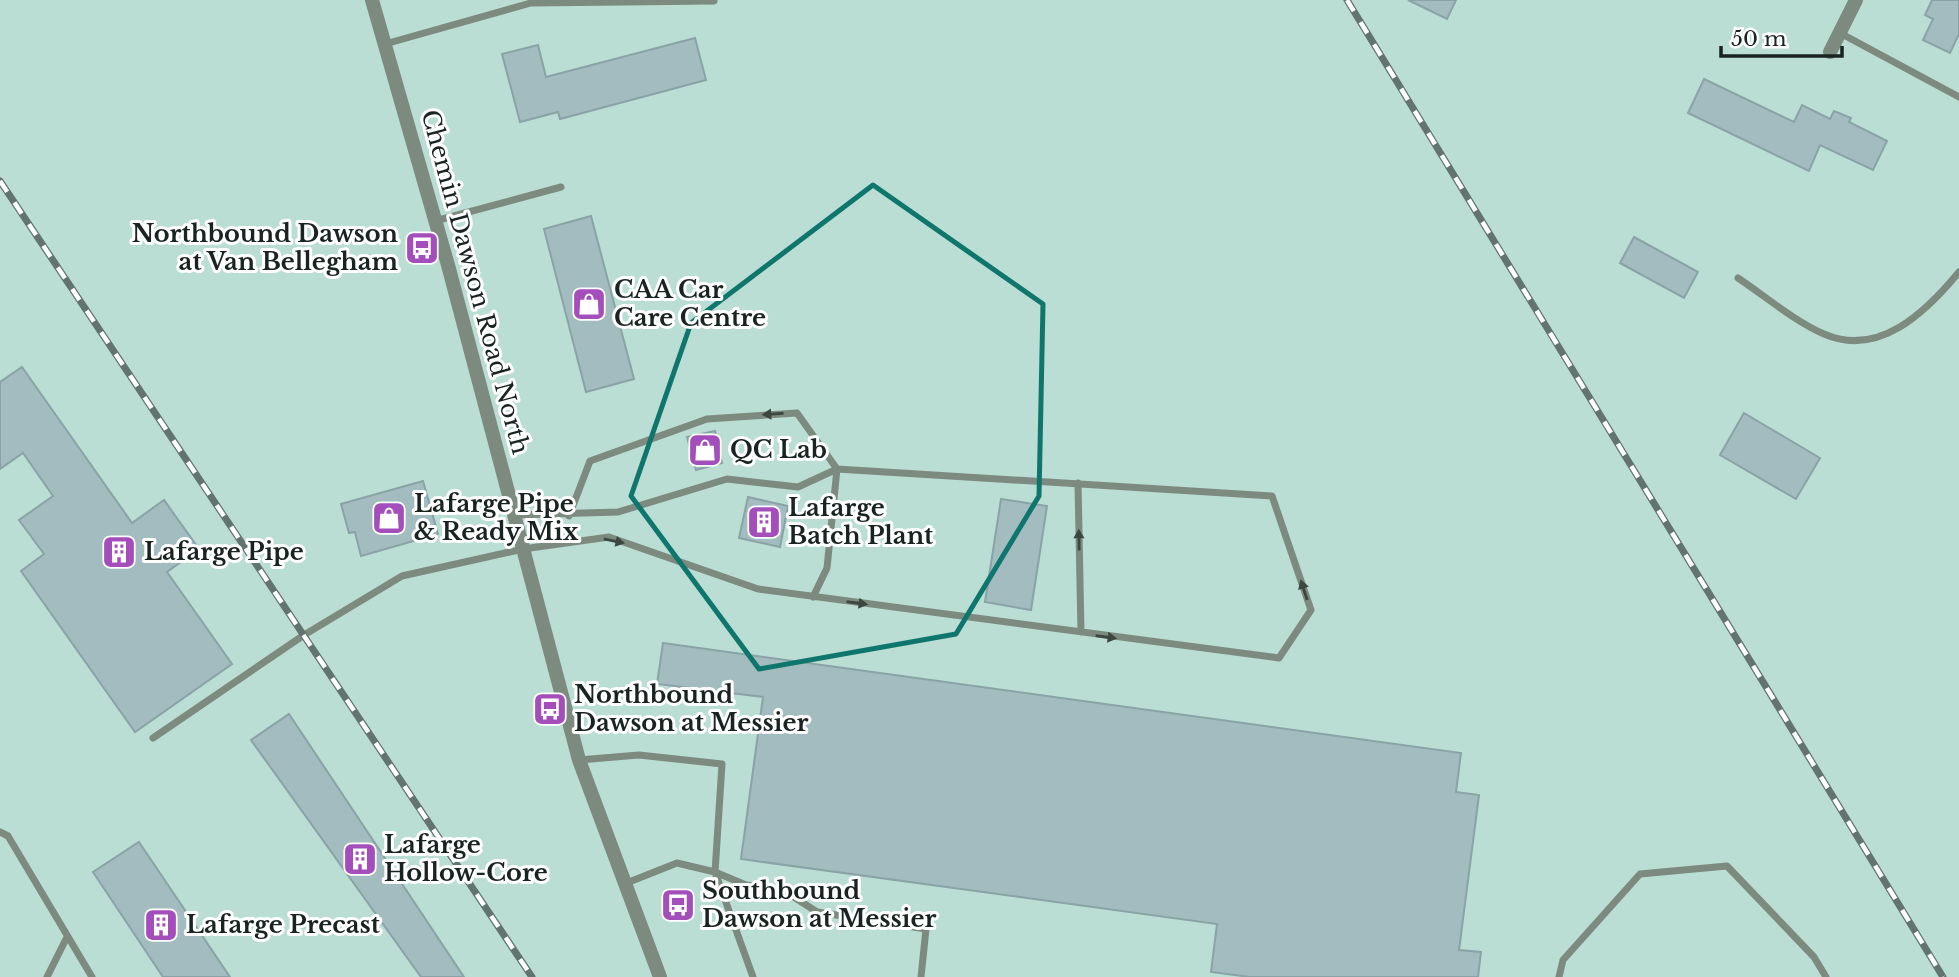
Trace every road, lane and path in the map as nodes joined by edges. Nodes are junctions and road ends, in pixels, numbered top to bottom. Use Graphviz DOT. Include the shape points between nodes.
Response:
graph roads {
  1 [pos="372,0"];
  2 [pos="1856,0"];
  3 [pos="714,1"];
  4 [pos="1840,33"];
  5 [pos="385,44"];
  6 [pos="1830,52"];
  7 [pos="1959,97"];
  8 [pos="561,187"];
  9 [pos="435,221"];
  10 [pos="1959,272"];
  11 [pos="1738,278"];
  12 [pos="837,469"];
  13 [pos="1078,484"];
  14 [pos="515,515"];
  15 [pos="569,516"];
  16 [pos="523,550"];
  17 [pos="813,597"];
  18 [pos="1081,632"];
  19 [pos="153,738"];
  20 [pos="579,760"];
  21 [pos="0,832"];
  22 [pos="715,872"];
  23 [pos="623,884"];
  24 [pos="67,937"];
  25 [pos="47,977"];
  26 [pos="92,977"];
  27 [pos="660,977"];
  28 [pos="753,977"];
  29 [pos="921,977"];
  30 [pos="1559,977"];
  31 [pos="1826,977"];
  1 -- 5 [label="street, Chemin Dawson Road North"];
  2 -- 4 [label="street"];
  3 -- 5 [label="lane" via="531,3"];
  4 -- 6 [label="street"];
  4 -- 7 [label="lane"];
  5 -- 9 [label="street, Chemin Dawson Road North"];
  8 -- 9 [label="lane"];
  9 -- 14 [label="street, Chemin Dawson Road North"];
  10 -- 11 [label="lane" via="1909,321 1880,338 1854,342 1824,334"];
  12 -- 13 [label="lane"];
  12 -- 15 [label="lane" via="797,487 727,479 618,512"];
  12 -- 15 [label="lane, one-way" via="797,413 707,419 590,461"];
  12 -- 17 [label="lane" via="827,568"];
  18 -- 13 [label="lane, one-way"];
  18 -- 13 [label="lane, one-way" via="1279,658 1311,610 1272,496"];
  14 -- 15 [label="lane"];
  14 -- 16 [label="street, Chemin Dawson Road North"];
  16 -- 17 [label="lane, one-way" via="609,537 758,589"];
  16 -- 19 [label="lane" via="402,576 304,635"];
  16 -- 20 [label="street, Chemin Dawson Road North"];
  17 -- 18 [label="lane, one-way"];
  20 -- 22 [label="lane" via="639,755 722,764"];
  20 -- 23 [label="street, Chemin Dawson Road North"];
  21 -- 24 [label="lane" via="8,836"];
  22 -- 23 [label="lane" via="677,863"];
  22 -- 28 [label="lane"];
  22 -- 29 [label="lane" via="747,886 783,890 817,912 926,929"];
  23 -- 27 [label="street, Chemin Dawson Road North"];
  24 -- 25 [label="lane"];
  24 -- 26 [label="lane"];
  30 -- 31 [label="lane" via="1563,960 1640,874 1727,866 1814,957"];
}
